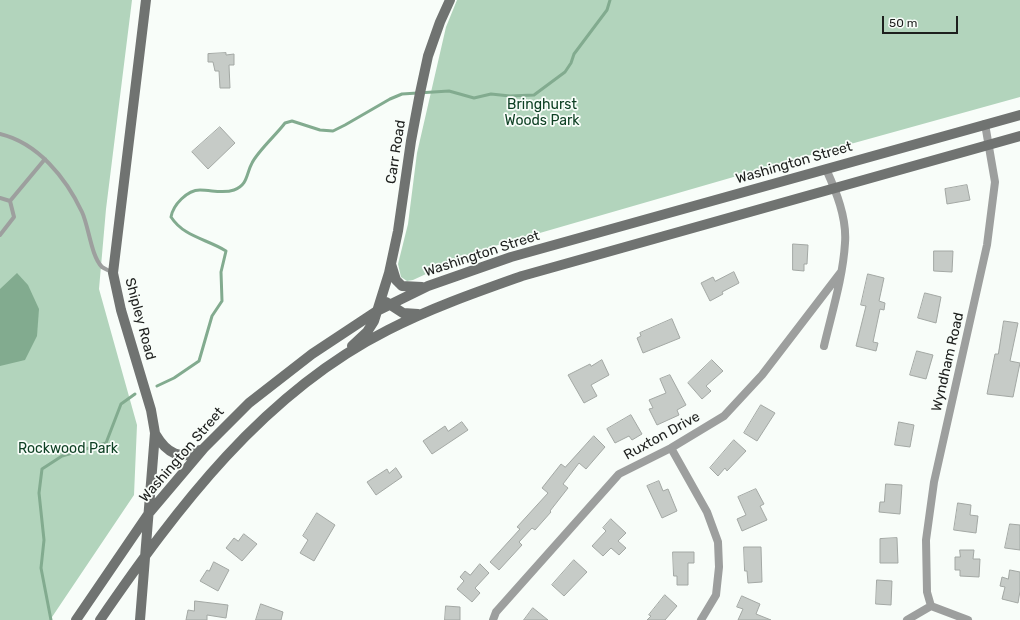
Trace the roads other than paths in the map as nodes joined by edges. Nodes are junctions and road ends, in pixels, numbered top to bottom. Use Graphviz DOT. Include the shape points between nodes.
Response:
graph roads {
  1 [pos="146,0"];
  2 [pos="450,0"];
  3 [pos="1020,115"];
  4 [pos="985,124"];
  5 [pos="0,134"];
  6 [pos="1020,136"];
  7 [pos="990,144"];
  8 [pos="45,159"];
  9 [pos="826,169"];
  10 [pos="834,187"];
  11 [pos="0,198"];
  12 [pos="10,201"];
  13 [pos="0,235"];
  14 [pos="391,264"];
  15 [pos="841,272"];
  16 [pos="113,273"];
  17 [pos="428,286"];
  18 [pos="383,292"];
  19 [pos="389,305"];
  20 [pos="377,311"];
  21 [pos="426,313"];
  22 [pos="824,346"];
  23 [pos="315,375"];
  24 [pos="155,433"];
  25 [pos="204,448"];
  26 [pos="671,448"];
  27 [pos="149,514"];
  28 [pos="145,554"];
  29 [pos="931,606"];
  30 [pos="76,620"];
  31 [pos="100,620"];
  32 [pos="140,620"];
  33 [pos="494,620"];
  34 [pos="701,620"];
  35 [pos="907,620"];
  36 [pos="968,620"];
  1 -- 16 [label="main road, Shipley Road"];
  2 -- 14 [label="main road, Carr Road" via="428,56"];
  3 -- 4 [label="main road, Washington Street"];
  4 -- 7 [label="street, Wyndham Road"];
  4 -- 9 [label="main road, Washington Street"];
  5 -- 8 [label="lane" via="15,138"];
  6 -- 7 [label="main road"];
  7 -- 10 [label="main road"];
  7 -- 29 [label="street, Wyndham Road" via="995,182 987,245 934,482 926,540 927,592"];
  8 -- 12 [label="lane"];
  8 -- 16 [label="lane" via="56,168 82,212 96,256 102,266"];
  9 -- 10 [label="street"];
  9 -- 17 [label="main road, Washington Street" via="511,257"];
  10 -- 15 [label="street" via="843,218 846,242"];
  10 -- 21 [label="main road" via="522,276"];
  11 -- 12 [label="lane"];
  12 -- 13 [label="lane" via="14,216"];
  14 -- 17 [label="main road" via="396,280 402,286"];
  14 -- 18 [label="main road, Carr Road"];
  15 -- 22 [label="street"];
  15 -- 26 [label="street, Ruxton Drive" via="762,375 724,416"];
  16 -- 24 [label="main road, Shipley Road"];
  17 -- 19 [label="main road, Washington Street"];
  18 -- 19 [label="main road"];
  18 -- 20 [label="main road, Carr Road"];
  19 -- 20 [label="main road, Washington Street"];
  19 -- 21 [label="main road" via="403,313"];
  20 -- 23 [label="main road, Carr Road" via="374,321 358,341"];
  20 -- 25 [label="main road, Washington Street" via="285,374 230,420"];
  21 -- 23 [label="main road" via="387,330"];
  23 -- 28 [label="main road" via="228,453"];
  24 -- 25 [label="main road" via="162,444 176,455 188,456"];
  24 -- 27 [label="main road, Shipley Road"];
  25 -- 27 [label="main road, Washington Street"];
  26 -- 33 [label="street, Ruxton Drive" via="619,474 496,612"];
  26 -- 34 [label="street" via="706,512 718,542 720,567 716,595"];
  27 -- 28 [label="main road, Shipley Road"];
  27 -- 30 [label="main road, Washington Street"];
  28 -- 31 [label="main road"];
  28 -- 32 [label="main road, Shipley Road"];
  29 -- 35 [label="street"];
  29 -- 36 [label="street"];
}
